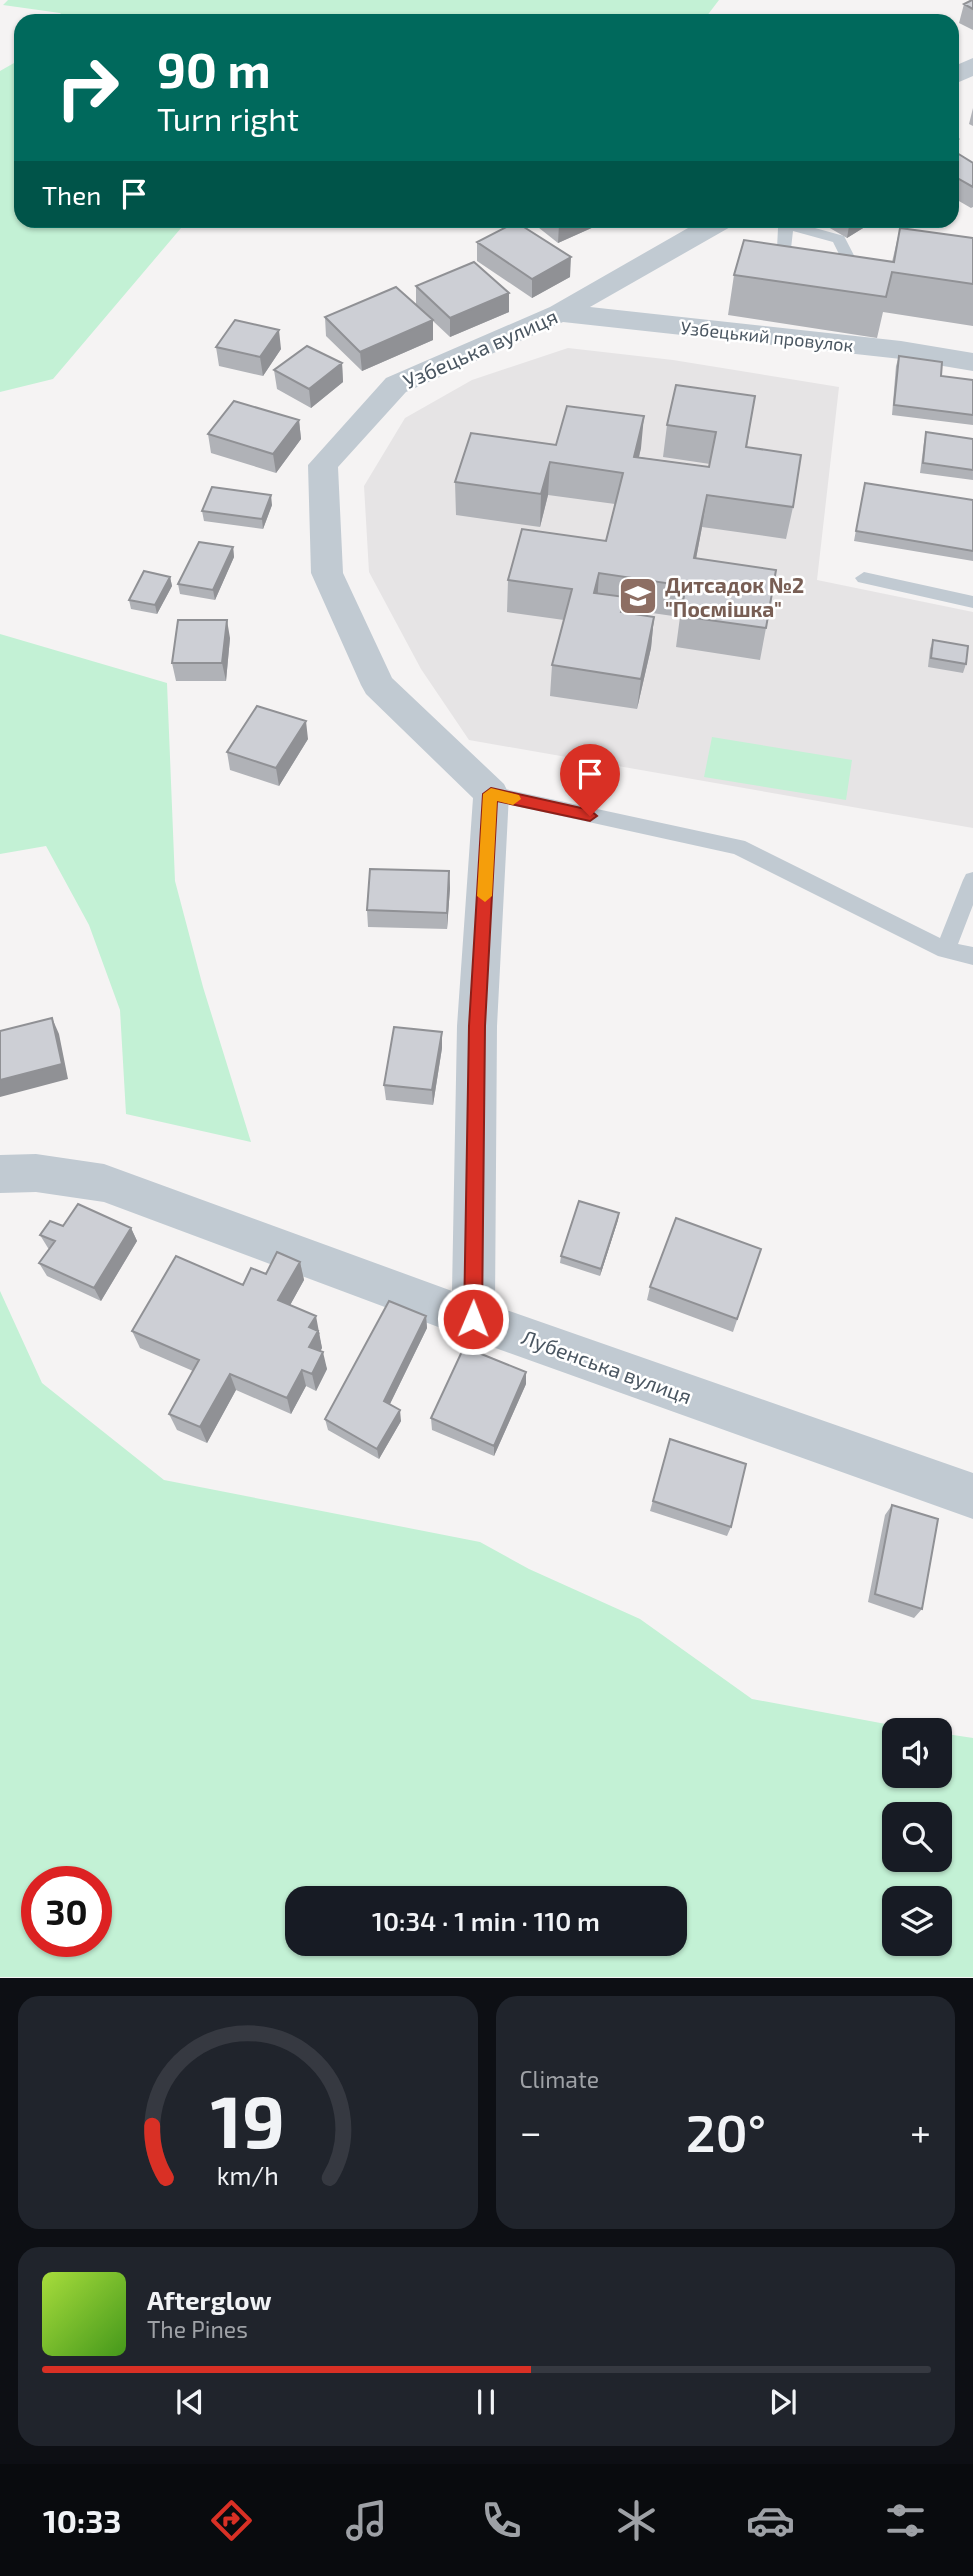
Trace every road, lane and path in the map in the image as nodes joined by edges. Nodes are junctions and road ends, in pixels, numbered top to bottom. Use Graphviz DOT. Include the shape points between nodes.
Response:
graph roads {
  1 [pos="708,228"];
  2 [pos="786,228"];
  3 [pos="797,228"];
  4 [pos="781,266"];
  5 [pos="852,267"];
  6 [pos="560,313"];
  7 [pos="973,362"];
  8 [pos="864,578"];
  9 [pos="973,602"];
  10 [pos="491,794"];
  11 [pos="973,880"];
  12 [pos="945,950"];
  13 [pos="973,956"];
  14 [pos="0,1174"];
  15 [pos="473,1319"];
  16 [pos="973,1496"];
  1 -- 6 [label="street, Узбецька вулиця"];
  2 -- 4 [label="lane"];
  3 -- 5 [label="lane" via="839,239"];
  6 -- 7 [label="street, Узбецький провулок"];
  6 -- 10 [label="street, Узбецька вулиця" via="396,385 323,465 327,573 378,685"];
  8 -- 9 [label="lane"];
  10 -- 12 [label="lane" via="738,848"];
  10 -- 15 [label="street" via="477,1026"];
  11 -- 12 [label="lane"];
  12 -- 13 [label="lane"];
  14 -- 15 [label="street, Лубенська вулиця" via="36,1173 104,1183"];
  15 -- 16 [label="street, Лубенська вулиця"];
}
